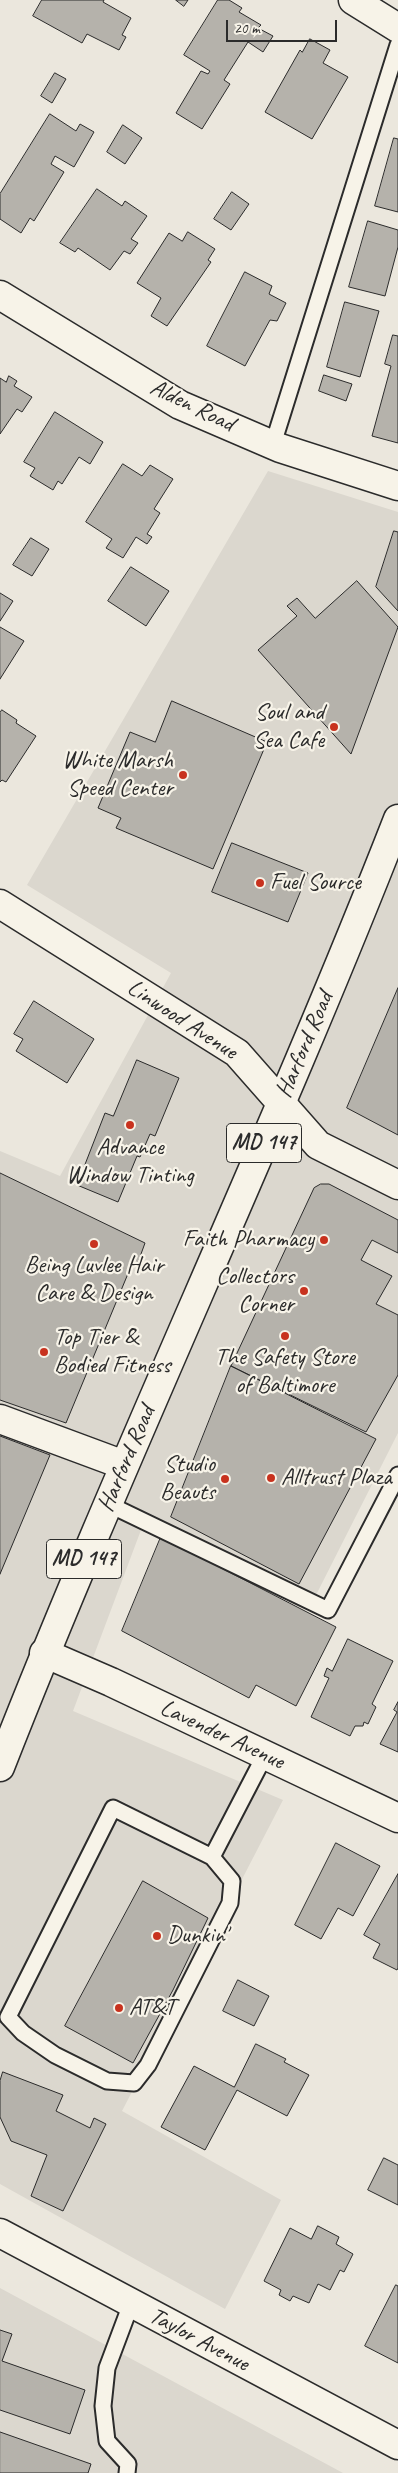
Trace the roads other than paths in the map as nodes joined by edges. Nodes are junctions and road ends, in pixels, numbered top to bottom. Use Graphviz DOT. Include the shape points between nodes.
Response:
graph roads {
  1 [pos="353,0"];
  2 [pos="398,28"];
  3 [pos="398,45"];
  4 [pos="0,295"];
  5 [pos="273,444"];
  6 [pos="398,486"];
  7 [pos="398,819"];
  8 [pos="0,904"];
  9 [pos="281,1103"];
  10 [pos="398,1185"];
  11 [pos="0,1419"];
  12 [pos="124,1465"];
  13 [pos="398,1475"];
  14 [pos="108,1504"];
  15 [pos="44,1653"];
  16 [pos="264,1755"];
  17 [pos="0,1767"];
  18 [pos="398,1818"];
  19 [pos="212,1857"];
  20 [pos="0,2233"];
  21 [pos="131,2304"];
  22 [pos="398,2445"];
  23 [pos="127,2473"];
  1 -- 2 [label="street"];
  3 -- 5 [label="lane"];
  4 -- 5 [label="street, Alden Road" via="180,405"];
  5 -- 6 [label="street, Alden Road"];
  7 -- 9 [label="street, Harford Road / MD 147"];
  8 -- 9 [label="street, Linwood Avenue" via="237,1053"];
  9 -- 10 [label="street, Linwood Avenue" via="318,1145"];
  9 -- 12 [label="street, Harford Road / MD 147"];
  11 -- 12 [label="street"];
  12 -- 14 [label="street, Harford Road / MD 147"];
  13 -- 14 [label="lane" via="328,1610"];
  14 -- 15 [label="street, Harford Road / MD 147"];
  15 -- 16 [label="street, Lavender Avenue"];
  15 -- 17 [label="street, Harford Road / MD 147"];
  16 -- 18 [label="street, Lavender Avenue"];
  16 -- 19 [label="lane"];
  19 -- 19 [label="lane" via="113,1808 8,2017 23,2034 55,2055 107,2081 134,2083 148,2065 230,1903 232,1881"];
  20 -- 21 [label="street, Taylor Avenue"];
  21 -- 22 [label="street, Taylor Avenue"];
  21 -- 23 [label="lane" via="107,2368 103,2406 107,2441 128,2464"];
}
